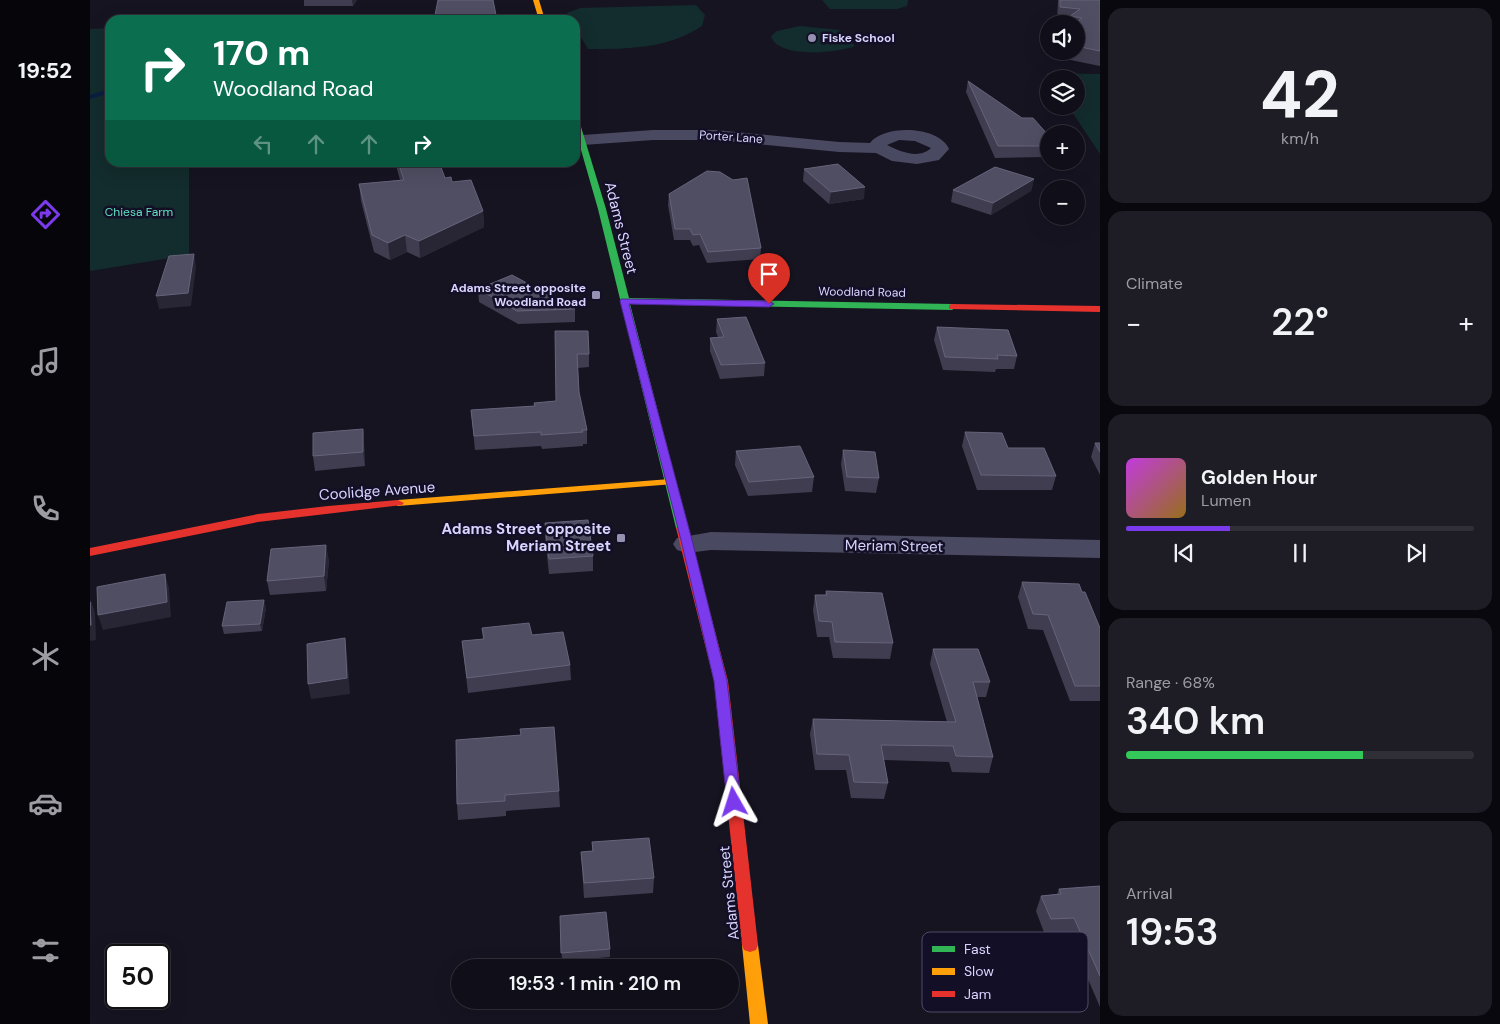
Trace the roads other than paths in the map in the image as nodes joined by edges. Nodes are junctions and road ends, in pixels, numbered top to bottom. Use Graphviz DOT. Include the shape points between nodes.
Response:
graph roads {
  1 [pos="536,0"];
  2 [pos="540,15"];
  3 [pos="580,132"];
  4 [pos="583,140"];
  5 [pos="879,148"];
  6 [pos="624,301"];
  7 [pos="1100,309"];
  8 [pos="670,482"];
  9 [pos="688,544"];
  10 [pos="1100,549"];
  11 [pos="90,552"];
  12 [pos="759,1024"];
  1 -- 2 [label="main road"];
  3 -- 4 [label="main road, Adams Street"];
  4 -- 5 [label="street, Porter Lane" via="715,135"];
  4 -- 6 [label="main road, Adams Street"];
  6 -- 7 [label="main road, Woodland Road"];
  6 -- 8 [label="main road, Adams Street"];
  8 -- 9 [label="main road, Adams Street"];
  8 -- 11 [label="main road, Coolidge Avenue" via="319,510 258,518"];
  9 -- 10 [label="street, Meriam Street" via="711,541"];
  9 -- 12 [label="main road, Adams Street" via="720,681"];
}
